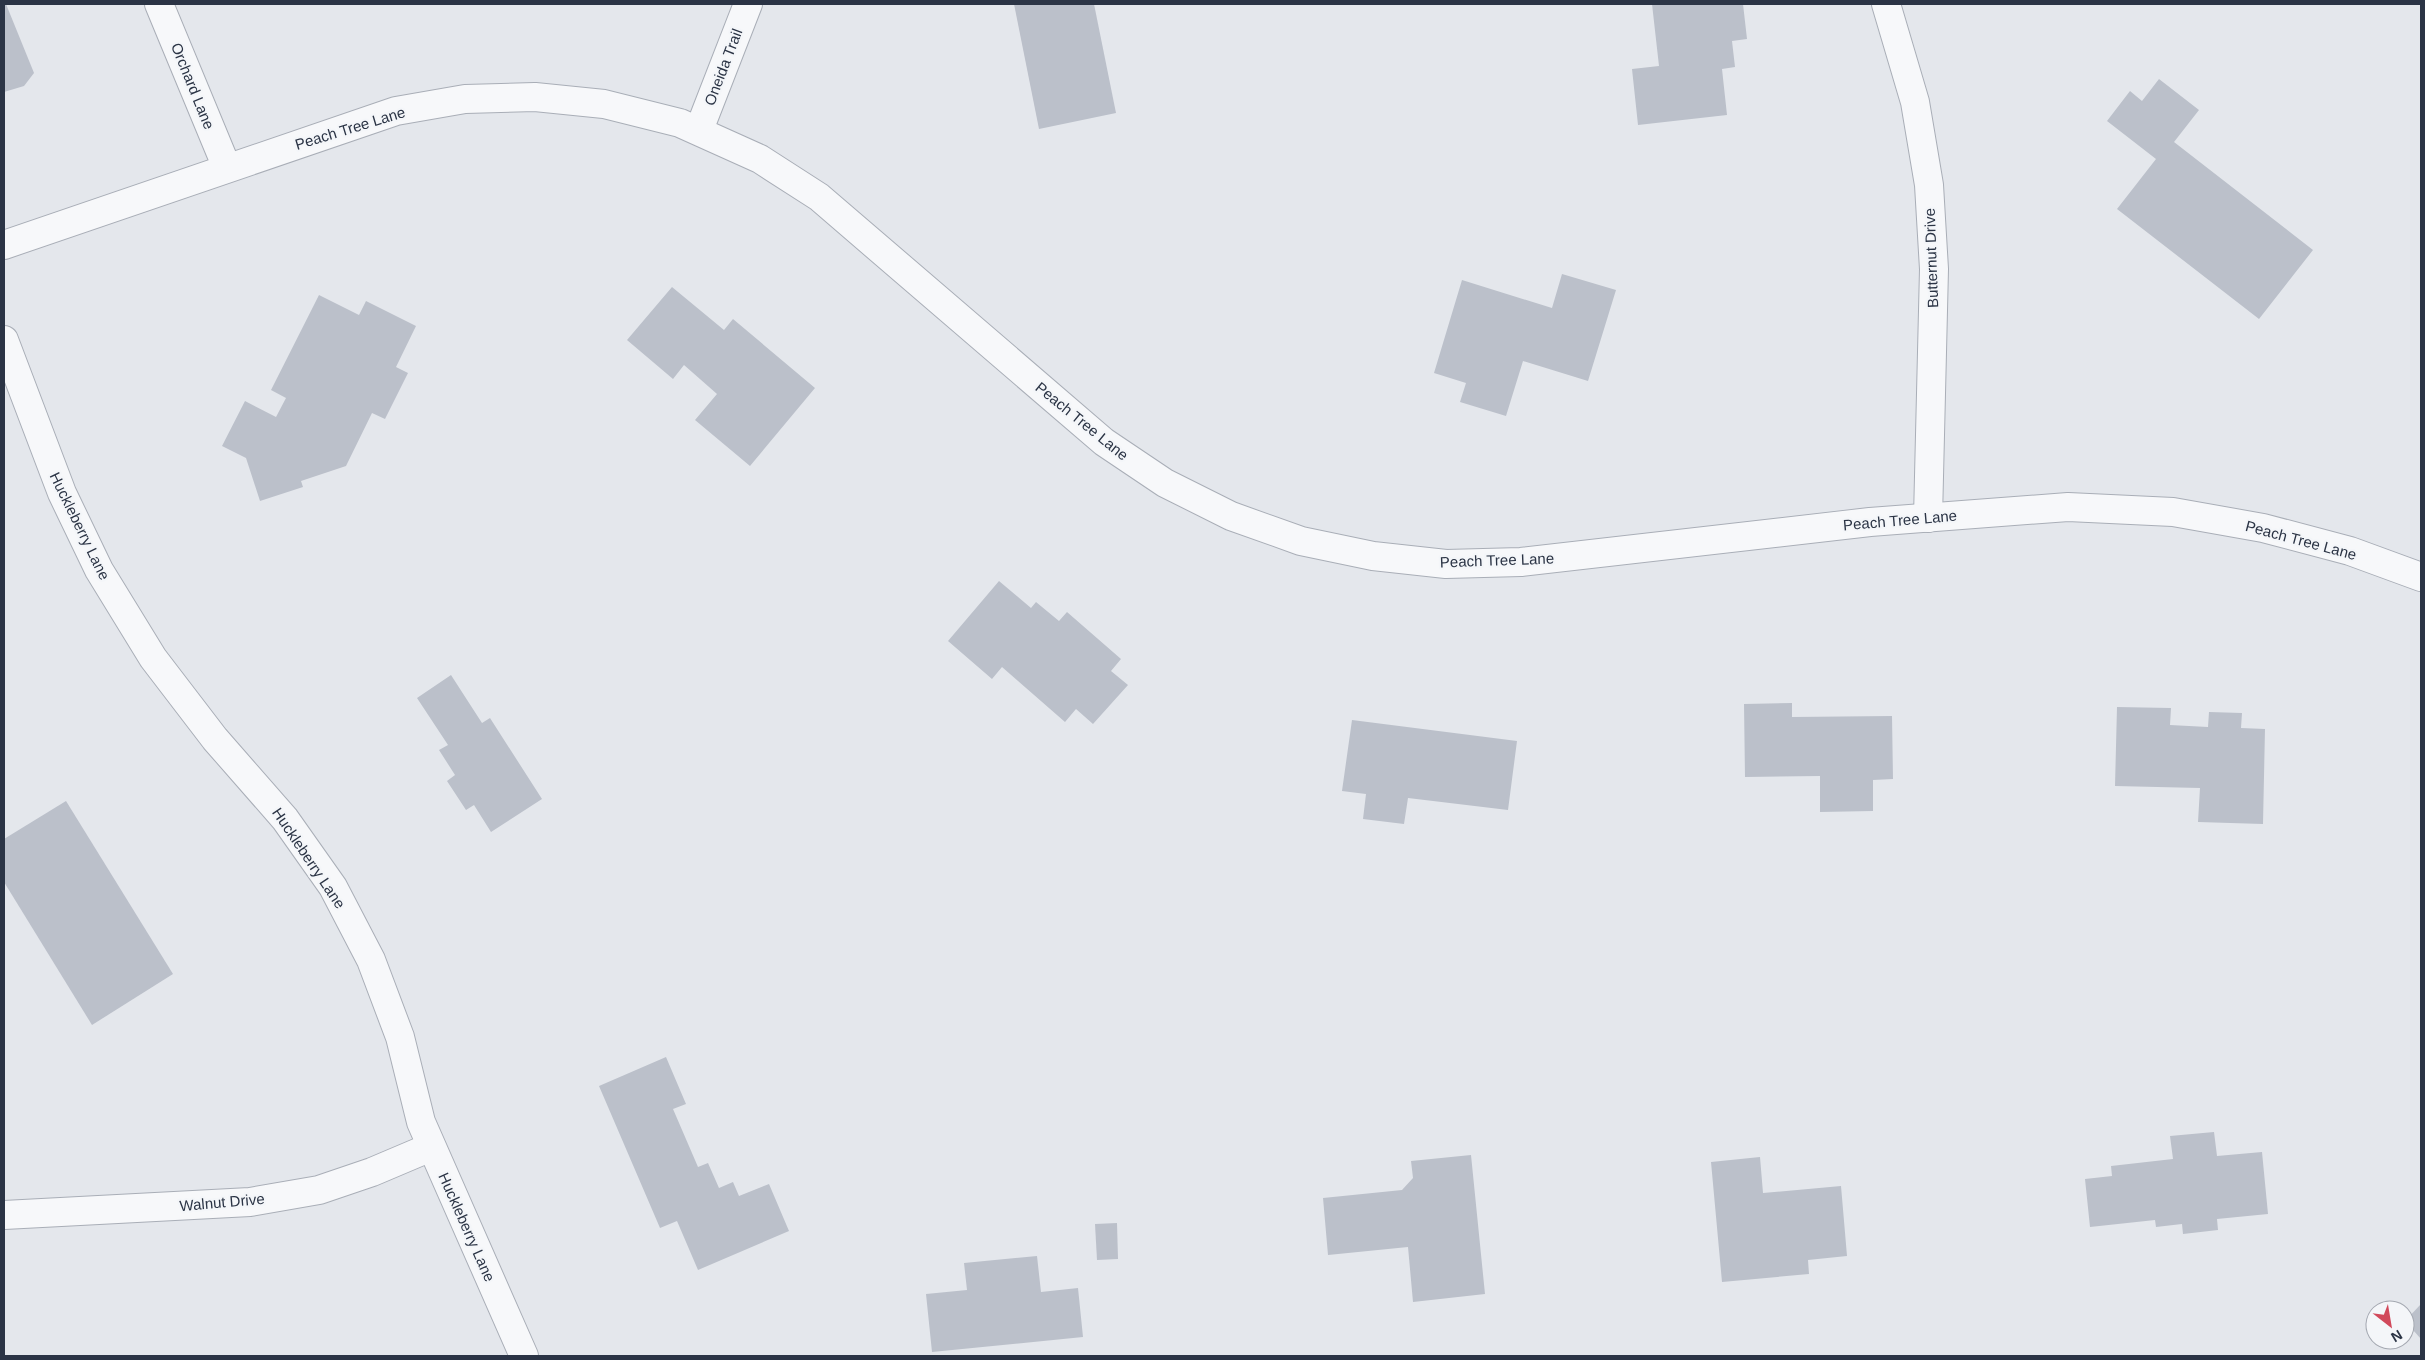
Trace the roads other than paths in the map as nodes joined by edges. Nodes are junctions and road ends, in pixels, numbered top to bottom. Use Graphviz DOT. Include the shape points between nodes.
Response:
graph roads {
  1 [pos="159,4"];
  2 [pos="748,4"];
  3 [pos="1886,4"];
  4 [pos="699,130"];
  5 [pos="227,168"];
  6 [pos="4,245"];
  7 [pos="4,340"];
  8 [pos="1928,518"];
  9 [pos="2421,578"];
  10 [pos="431,1147"];
  11 [pos="4,1215"];
  12 [pos="524,1356"];
  1 -- 5 [label="street, Orchard Lane"];
  2 -- 4 [label="street, Oneida Trail"];
  3 -- 8 [label="street, Butternut Drive" via="1915,102 1929,192 1934,269"];
  4 -- 5 [label="street, Peach Tree Lane" via="604,104 534,97 465,99 396,111"];
  4 -- 8 [label="street, Peach Tree Lane" via="760,159 819,197 1104,442 1165,482 1231,516 1301,541 1373,556 1446,564 1511,562"];
  5 -- 6 [label="street, Peach Tree Lane"];
  7 -- 10 [label="street, Huckleberry Lane" via="62,493 99,570 153,658 215,739 285,819 333,887 371,960 400,1037 421,1122"];
  8 -- 9 [label="street, Peach Tree Lane" via="2068,507 2173,512 2263,528 2350,552"];
  10 -- 11 [label="street, Walnut Drive" via="319,1190 250,1202"];
  10 -- 12 [label="street, Huckleberry Lane"];
}
